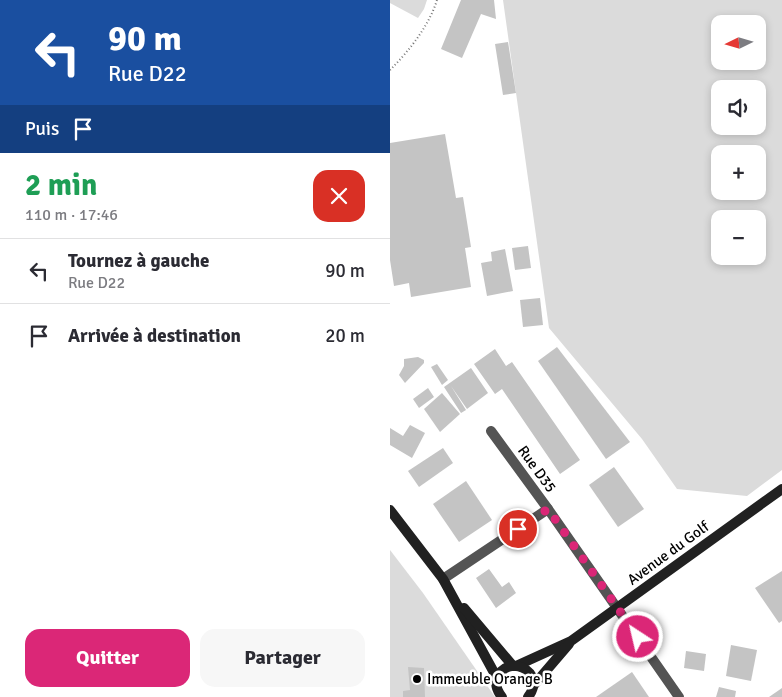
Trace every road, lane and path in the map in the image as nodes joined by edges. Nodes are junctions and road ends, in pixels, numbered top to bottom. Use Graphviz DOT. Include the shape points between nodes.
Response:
graph roads {
  1 [pos="437,0"];
  2 [pos="390,70"];
  3 [pos="491,431"];
  4 [pos="782,488"];
  5 [pos="548,509"];
  6 [pos="390,510"];
  7 [pos="443,580"];
  8 [pos="449,590"];
  9 [pos="617,608"];
  10 [pos="571,641"];
  11 [pos="515,666"];
  12 [pos="498,678"];
  13 [pos="532,693"];
  14 [pos="502,697"];
  15 [pos="679,697"];
  1 -- 2 [label="path" via="433,12"];
  3 -- 5 [label="street, Rue D35"];
  4 -- 9 [label="main road, Avenue du Golf"];
  5 -- 7 [label="street"];
  5 -- 9 [label="street, Rue D35"];
  6 -- 7 [label="main road"];
  7 -- 8 [label="main road"];
  8 -- 11 [label="main road"];
  8 -- 12 [label="main road"];
  9 -- 10 [label="main road, Avenue du Golf"];
  9 -- 15 [label="street, Rue D35"];
  10 -- 11 [label="main road, Avenue du Golf"];
  10 -- 13 [label="main road, Avenue du Golf"];
  11 -- 12 [label="main road, Avenue du Golf" via="504,670"];
  11 -- 13 [label="main road" via="521,666 532,677"];
  12 -- 14 [label="main road" via="497,689"];
}
